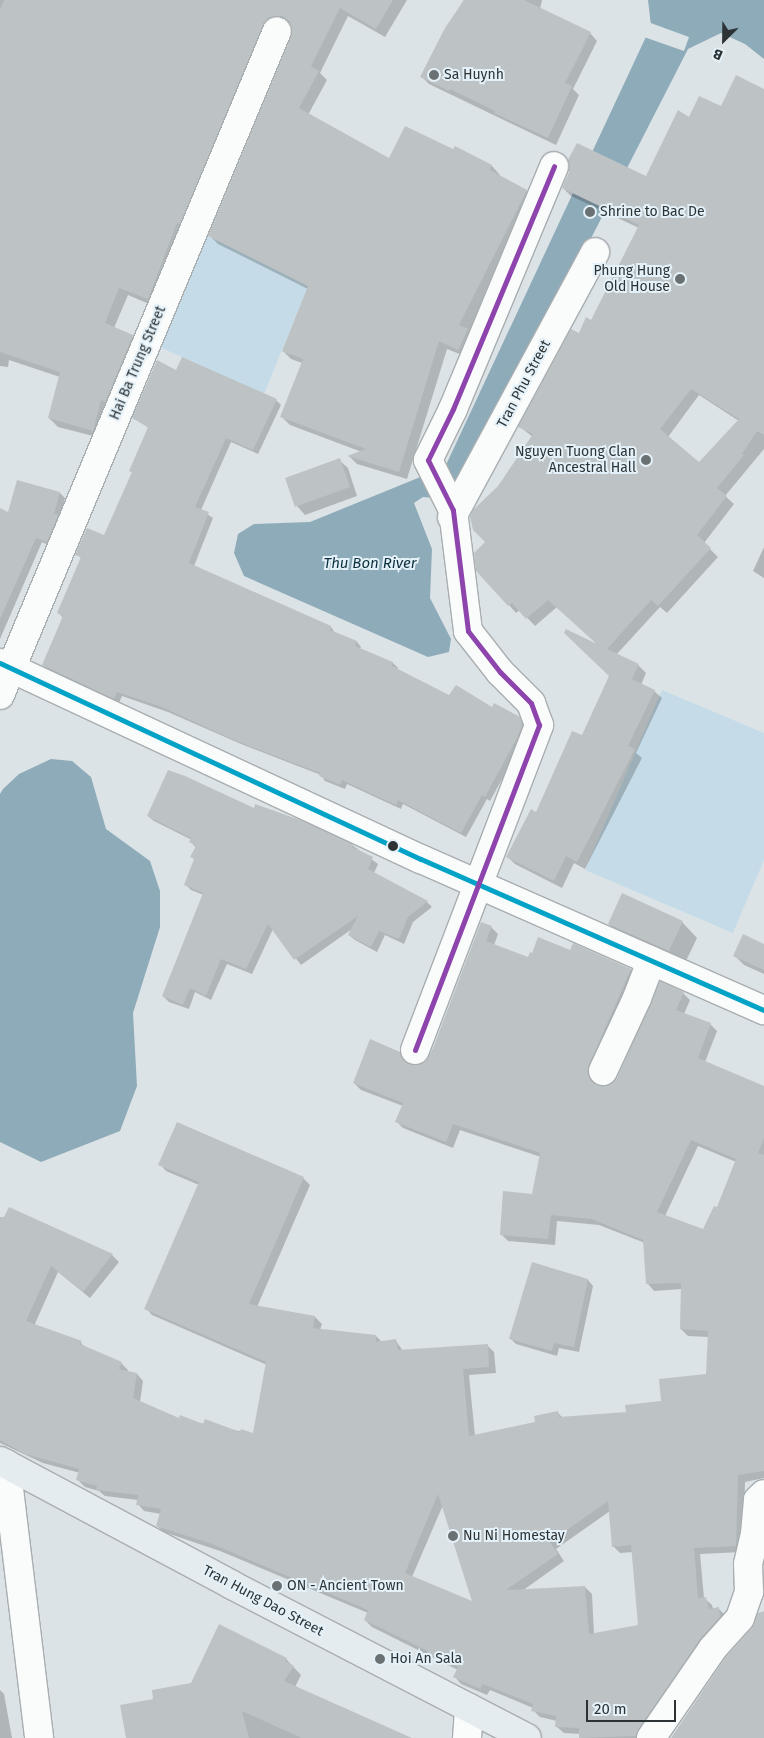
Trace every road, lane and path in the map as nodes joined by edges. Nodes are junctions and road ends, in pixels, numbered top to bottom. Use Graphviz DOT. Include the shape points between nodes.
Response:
graph roads {
  1 [pos="277,31"];
  2 [pos="554,166"];
  3 [pos="595,252"];
  4 [pos="453,514"];
  5 [pos="6,665"];
  6 [pos="0,695"];
  7 [pos="478,883"];
  8 [pos="651,961"];
  9 [pos="764,1010"];
  10 [pos="415,1050"];
  11 [pos="603,1070"];
  12 [pos="3,1462"];
  13 [pos="764,1494"];
  14 [pos="469,1708"];
  15 [pos="38,1738"];
  16 [pos="467,1738"];
  17 [pos="527,1738"];
  18 [pos="652,1738"];
  1 -- 5 [label="street, Hai Ba Trung Street"];
  2 -- 4 [label="street" via="453,409 428,460"];
  3 -- 4 [label="street, Tran Phu Street"];
  4 -- 7 [label="street" via="468,631 500,672 531,703 539,725"];
  5 -- 6 [label="street, Hai Ba Trung Street"];
  5 -- 7 [label="street"];
  7 -- 8 [label="street"];
  7 -- 10 [label="street"];
  8 -- 9 [label="street"];
  8 -- 11 [label="street"];
  12 -- 14 [label="main road, Tran Hung Dao Street"];
  12 -- 15 [label="street"];
  13 -- 18 [label="street" via="758,1500 748,1564 749,1592 740,1618 713,1648"];
  14 -- 16 [label="street"];
  14 -- 17 [label="main road, Tran Hung Dao Street"];
}
